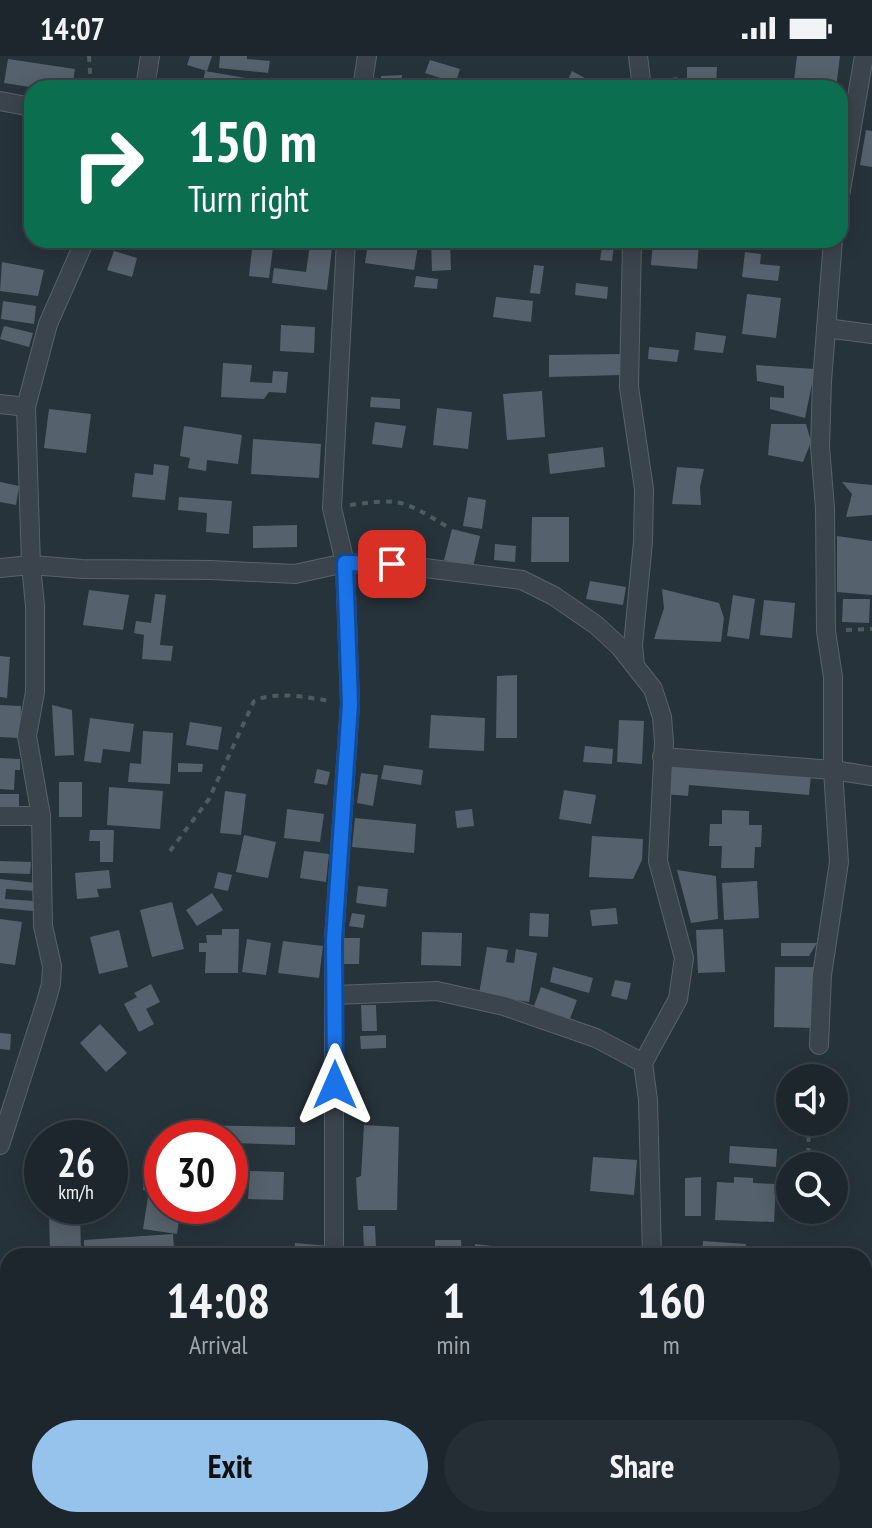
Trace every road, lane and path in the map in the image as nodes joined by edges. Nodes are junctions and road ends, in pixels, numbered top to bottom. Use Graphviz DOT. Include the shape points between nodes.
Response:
graph roads {
  1 [pos="89,56"];
  2 [pos="150,56"];
  3 [pos="367,56"];
  4 [pos="638,56"];
  5 [pos="864,56"];
  6 [pos="90,80"];
  7 [pos="146,80"];
  8 [pos="363,80"];
  9 [pos="641,80"];
  10 [pos="0,101"];
  11 [pos="24,106"];
  12 [pos="848,149"];
  13 [pos="81,248"];
  14 [pos="346,248"];
  15 [pos="632,248"];
  16 [pos="832,248"];
  17 [pos="826,328"];
  18 [pos="872,334"];
  19 [pos="0,404"];
  20 [pos="26,407"];
  21 [pos="332,508"];
  22 [pos="446,526"];
  23 [pos="345,563"];
  24 [pos="31,565"];
  25 [pos="0,568"];
  26 [pos="872,629"];
  27 [pos="826,631"];
  28 [pos="635,666"];
  29 [pos="350,704"];
  30 [pos="662,757"];
  31 [pos="833,770"];
  32 [pos="872,776"];
  33 [pos="0,816"];
  34 [pos="41,816"];
  35 [pos="170,851"];
  36 [pos="334,995"];
  37 [pos="819,1045"];
  38 [pos="643,1063"];
  39 [pos="0,1145"];
  40 [pos="334,1248"];
  41 [pos="652,1248"];
  1 -- 6 [label="path"];
  2 -- 7 [label="street"];
  3 -- 8 [label="street"];
  4 -- 9 [label="street"];
  5 -- 12 [label="street"];
  10 -- 11 [label="street"];
  13 -- 20 [label="street" via="48,324"];
  14 -- 21 [label="street"];
  15 -- 28 [label="street" via="629,387 644,489"];
  16 -- 17 [label="street"];
  17 -- 18 [label="street"];
  17 -- 27 [label="street" via="820,447"];
  19 -- 20 [label="street"];
  20 -- 24 [label="street"];
  21 -- 22 [label="path" via="395,501"];
  21 -- 23 [label="street"];
  23 -- 24 [label="street" via="295,574"];
  23 -- 28 [label="street" via="522,580 596,625"];
  23 -- 29 [label="street"];
  24 -- 25 [label="street"];
  24 -- 34 [label="street" via="35,692 27,736"];
  26 -- 27 [label="path"];
  27 -- 31 [label="street" via="833,677"];
  28 -- 30 [label="street" via="658,703"];
  29 -- 35 [label="path" via="291,696 254,701 209,799"];
  29 -- 36 [label="street"];
  30 -- 31 [label="street"];
  30 -- 38 [label="street" via="658,861 684,958 678,999"];
  31 -- 32 [label="street"];
  31 -- 37 [label="street" via="839,862 822,975"];
  33 -- 34 [label="street"];
  34 -- 39 [label="street" via="43,926 51,984"];
  36 -- 38 [label="street" via="437,991 504,1006 596,1038"];
  36 -- 40 [label="street"];
  38 -- 41 [label="street"];
}
